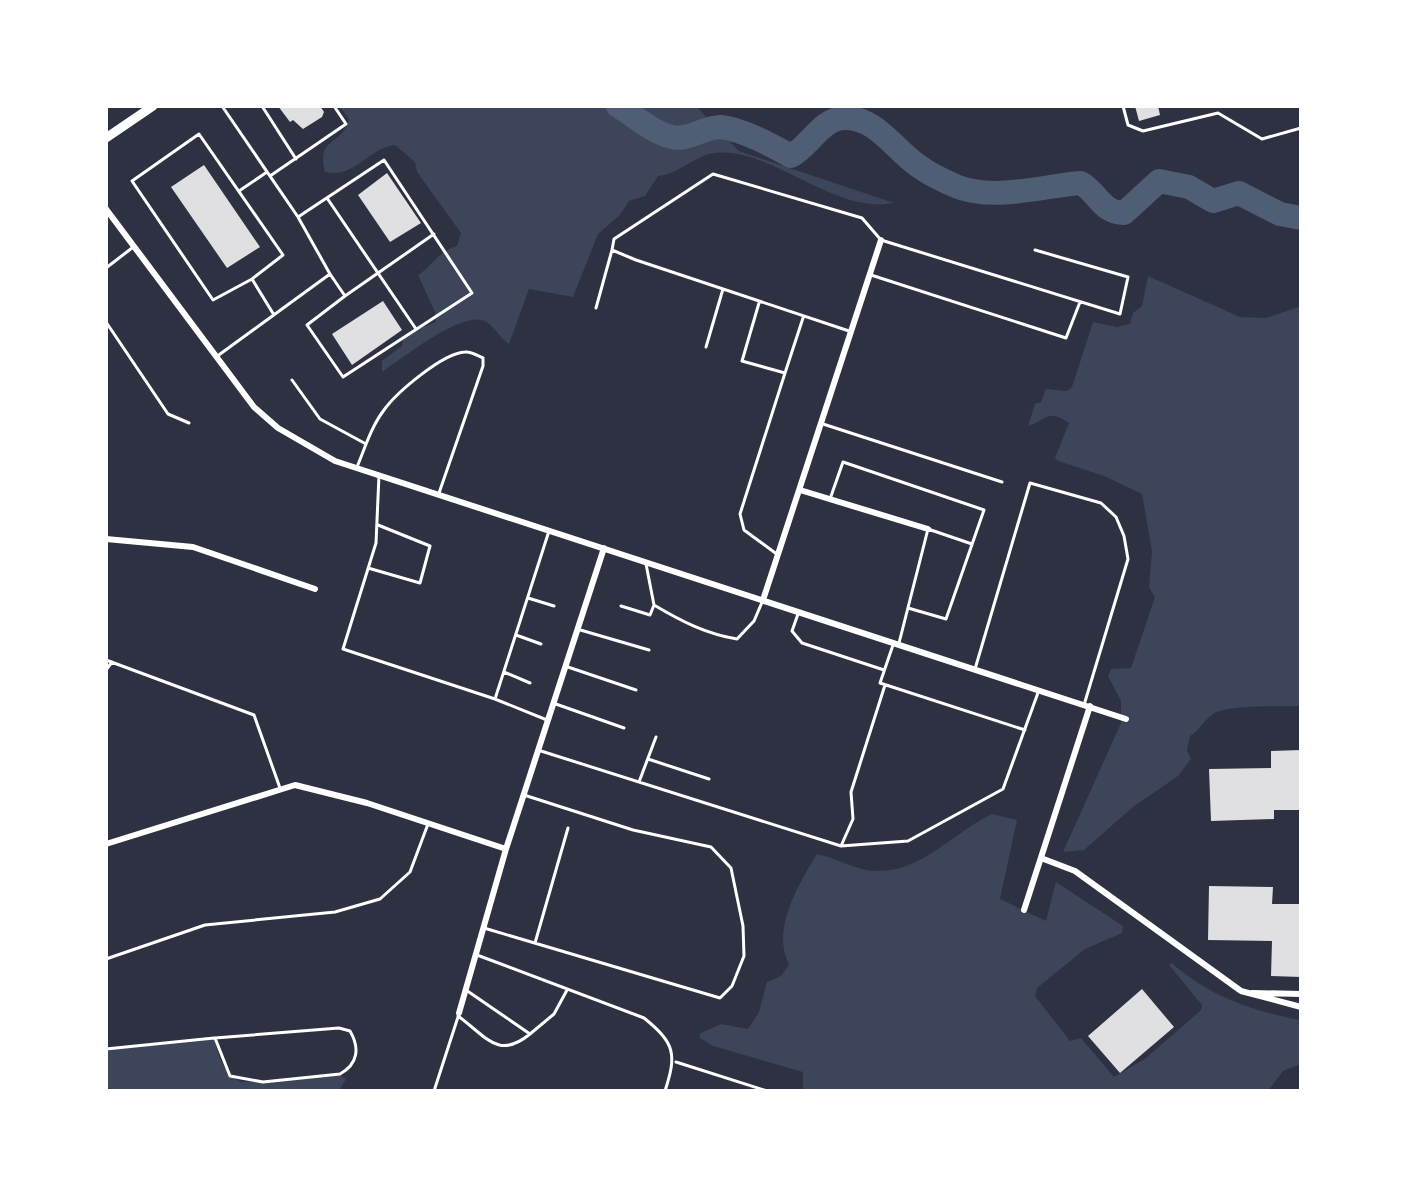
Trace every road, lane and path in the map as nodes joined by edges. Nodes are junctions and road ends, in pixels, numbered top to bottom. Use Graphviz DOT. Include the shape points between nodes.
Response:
graph roads {
  1 [pos="153,106"];
  2 [pos="222,106"];
  3 [pos="262,106"];
  4 [pos="334,106"];
  5 [pos="1123,106"];
  6 [pos="137,110"];
  7 [pos="1301,128"];
  8 [pos="106,138"];
  9 [pos="296,159"];
  10 [pos="269,174"];
  11 [pos="239,191"];
  12 [pos="327,198"];
  13 [pos="106,209"];
  14 [pos="298,217"];
  15 [pos="435,234"];
  16 [pos="881,240"];
  17 [pos="132,248"];
  18 [pos="612,250"];
  19 [pos="1035,250"];
  20 [pos="106,268"];
  21 [pos="378,273"];
  22 [pos="330,274"];
  23 [pos="869,275"];
  24 [pos="252,279"];
  25 [pos="723,287"];
  26 [pos="345,296"];
  27 [pos="1080,302"];
  28 [pos="759,303"];
  29 [pos="596,308"];
  30 [pos="274,315"];
  31 [pos="803,317"];
  32 [pos="106,322"];
  33 [pos="416,329"];
  34 [pos="850,331"];
  35 [pos="706,347"];
  36 [pos="216,357"];
  37 [pos="785,373"];
  38 [pos="292,380"];
  39 [pos="189,423"];
  40 [pos="819,423"];
  41 [pos="366,444"];
  42 [pos="357,467"];
  43 [pos="379,474"];
  44 [pos="1002,482"];
  45 [pos="800,490"];
  46 [pos="439,493"];
  47 [pos="830,499"];
  48 [pos="376,525"];
  49 [pos="928,529"];
  50 [pos="550,530"];
  51 [pos="106,539"];
  52 [pos="972,544"];
  53 [pos="604,548"];
  54 [pos="778,555"];
  55 [pos="646,561"];
  56 [pos="368,568"];
  57 [pos="315,589"];
  58 [pos="528,598"];
  59 [pos="763,600"];
  60 [pos="654,605"];
  61 [pos="554,606"];
  62 [pos="621,606"];
  63 [pos="908,608"];
  64 [pos="799,612"];
  65 [pos="577,629"];
  66 [pos="516,635"];
  67 [pos="541,644"];
  68 [pos="896,644"];
  69 [pos="649,650"];
  70 [pos="106,660"];
  71 [pos="112,662"];
  72 [pos="565,666"];
  73 [pos="106,670"];
  74 [pos="884,670"];
  75 [pos="975,670"];
  76 [pos="504,672"];
  77 [pos="530,683"];
  78 [pos="885,685"];
  79 [pos="636,690"];
  80 [pos="1039,690"];
  81 [pos="495,699"];
  82 [pos="553,703"];
  83 [pos="1087,706"];
  84 [pos="1126,719"];
  85 [pos="547,720"];
  86 [pos="624,728"];
  87 [pos="1025,730"];
  88 [pos="656,737"];
  89 [pos="537,750"];
  90 [pos="648,759"];
  91 [pos="709,779"];
  92 [pos="639,782"];
  93 [pos="280,788"];
  94 [pos="523,794"];
  95 [pos="428,824"];
  96 [pos="568,828"];
  97 [pos="106,844"];
  98 [pos="841,846"];
  99 [pos="506,849"];
  100 [pos="1041,858"];
  101 [pos="1024,910"];
  102 [pos="484,928"];
  103 [pos="535,943"];
  104 [pos="477,955"];
  105 [pos="106,959"];
  106 [pos="567,989"];
  107 [pos="466,990"];
  108 [pos="1249,994"];
  109 [pos="1301,994"];
  110 [pos="1301,1007"];
  111 [pos="459,1014"];
  112 [pos="530,1034"];
  113 [pos="215,1038"];
  114 [pos="106,1049"];
  115 [pos="674,1062"];
  116 [pos="434,1091"];
  117 [pos="665,1091"];
  118 [pos="767,1091"];
  1 -- 6 [label="main road"];
  2 -- 10 [label="lane"];
  3 -- 9 [label="lane"];
  4 -- 9 [label="lane" via="346,124"];
  5 -- 7 [label="lane" via="1128,125 1143,131 1218,113 1262,139"];
  6 -- 8 [label="main road"];
  9 -- 10 [label="lane"];
  10 -- 11 [label="lane"];
  10 -- 14 [label="lane"];
  11 -- 24 [label="lane" via="283,255"];
  11 -- 24 [label="lane" via="199,134 132,181 213,300"];
  12 -- 14 [label="lane"];
  12 -- 15 [label="lane" via="384,160"];
  12 -- 21 [label="lane"];
  13 -- 17 [label="street"];
  14 -- 22 [label="lane"];
  15 -- 21 [label="lane"];
  15 -- 33 [label="lane" via="472,293"];
  16 -- 18 [label="lane" via="862,218 713,174 614,239"];
  16 -- 23 [label="street"];
  16 -- 27 [label="lane"];
  17 -- 20 [label="lane"];
  17 -- 36 [label="street"];
  18 -- 25 [label="lane"];
  18 -- 29 [label="lane"];
  19 -- 27 [label="lane" via="1128,277 1120,314"];
  21 -- 26 [label="lane"];
  21 -- 33 [label="lane"];
  22 -- 26 [label="lane"];
  22 -- 30 [label="lane"];
  23 -- 27 [label="lane" via="1066,338"];
  23 -- 34 [label="street"];
  24 -- 30 [label="lane"];
  25 -- 28 [label="lane"];
  25 -- 35 [label="lane"];
  26 -- 33 [label="lane" via="307,325 343,377"];
  28 -- 31 [label="lane"];
  28 -- 37 [label="lane" via="742,361"];
  30 -- 36 [label="lane"];
  31 -- 34 [label="lane"];
  31 -- 37 [label="lane"];
  32 -- 39 [label="lane" via="168,414"];
  34 -- 40 [label="street"];
  36 -- 42 [label="street" via="254,407 278,428 305,446"];
  37 -- 54 [label="lane" via="740,514 744,530"];
  38 -- 41 [label="lane" via="320,419"];
  40 -- 44 [label="lane"];
  40 -- 45 [label="street"];
  41 -- 42 [label="lane"];
  41 -- 46 [label="lane" via="391,402 446,357 466,351 483,358"];
  42 -- 43 [label="street"];
  43 -- 46 [label="street"];
  43 -- 48 [label="lane"];
  45 -- 47 [label="street"];
  45 -- 54 [label="street"];
  46 -- 50 [label="street"];
  47 -- 49 [label="street"];
  47 -- 52 [label="lane" via="843,462 984,510"];
  48 -- 56 [label="lane"];
  48 -- 56 [label="lane" via="430,546 420,583"];
  49 -- 52 [label="lane"];
  49 -- 63 [label="lane"];
  50 -- 53 [label="street"];
  50 -- 58 [label="lane"];
  51 -- 57 [label="street" via="193,547"];
  52 -- 63 [label="lane" via="946,619"];
  53 -- 55 [label="street"];
  53 -- 65 [label="street"];
  54 -- 59 [label="street"];
  55 -- 59 [label="street"];
  55 -- 60 [label="lane"];
  56 -- 81 [label="lane" via="343,649"];
  58 -- 61 [label="lane"];
  58 -- 66 [label="lane"];
  59 -- 60 [label="lane" via="754,621 737,639 686,624"];
  59 -- 64 [label="street"];
  60 -- 62 [label="lane" via="650,615"];
  63 -- 68 [label="lane"];
  64 -- 68 [label="street"];
  64 -- 74 [label="lane" via="792,631 802,643"];
  65 -- 69 [label="lane"];
  65 -- 72 [label="street"];
  66 -- 67 [label="lane"];
  66 -- 76 [label="lane"];
  68 -- 74 [label="lane"];
  68 -- 75 [label="street"];
  70 -- 71 [label="lane"];
  71 -- 73 [label="lane"];
  71 -- 93 [label="lane" via="254,715"];
  72 -- 79 [label="lane"];
  72 -- 82 [label="street"];
  74 -- 78 [label="lane" via="880,683"];
  75 -- 80 [label="street"];
  75 -- 83 [label="lane" via="1030,483 1101,503 1116,517 1128,559"];
  76 -- 77 [label="lane"];
  76 -- 81 [label="lane"];
  78 -- 87 [label="lane"];
  78 -- 98 [label="lane" via="851,792 853,819"];
  80 -- 83 [label="street"];
  80 -- 87 [label="lane"];
  81 -- 85 [label="lane"];
  82 -- 85 [label="street"];
  82 -- 86 [label="lane"];
  83 -- 84 [label="street"];
  83 -- 100 [label="street"];
  85 -- 89 [label="street"];
  87 -- 98 [label="lane" via="1003,789 908,841"];
  88 -- 90 [label="lane"];
  89 -- 92 [label="lane"];
  89 -- 94 [label="street"];
  90 -- 91 [label="lane"];
  90 -- 92 [label="lane"];
  92 -- 98 [label="lane"];
  93 -- 95 [label="street" via="318,789"];
  93 -- 97 [label="street"];
  94 -- 99 [label="street"];
  94 -- 103 [label="lane" via="633,830 711,847 731,868 744,956 732,986 720,998"];
  95 -- 99 [label="street"];
  95 -- 105 [label="lane" via="410,872 380,899 335,912 205,925"];
  96 -- 103 [label="lane"];
  99 -- 102 [label="street"];
  100 -- 101 [label="street"];
  100 -- 108 [label="street" via="1075,871"];
  102 -- 103 [label="lane"];
  102 -- 104 [label="street"];
  104 -- 106 [label="lane"];
  104 -- 107 [label="street"];
  106 -- 112 [label="lane" via="554,1014"];
  106 -- 115 [label="lane" via="644,1018 663,1033"];
  107 -- 111 [label="street"];
  107 -- 112 [label="lane"];
  108 -- 109 [label="street"];
  108 -- 110 [label="street"];
  111 -- 112 [label="lane" via="501,1047 515,1046"];
  111 -- 116 [label="lane"];
  113 -- 113 [label="lane" via="339,1028 350,1031 356,1055 340,1074 248,1082 230,1076"];
  113 -- 114 [label="lane"];
  115 -- 117 [label="lane"];
  115 -- 118 [label="lane"];
}
